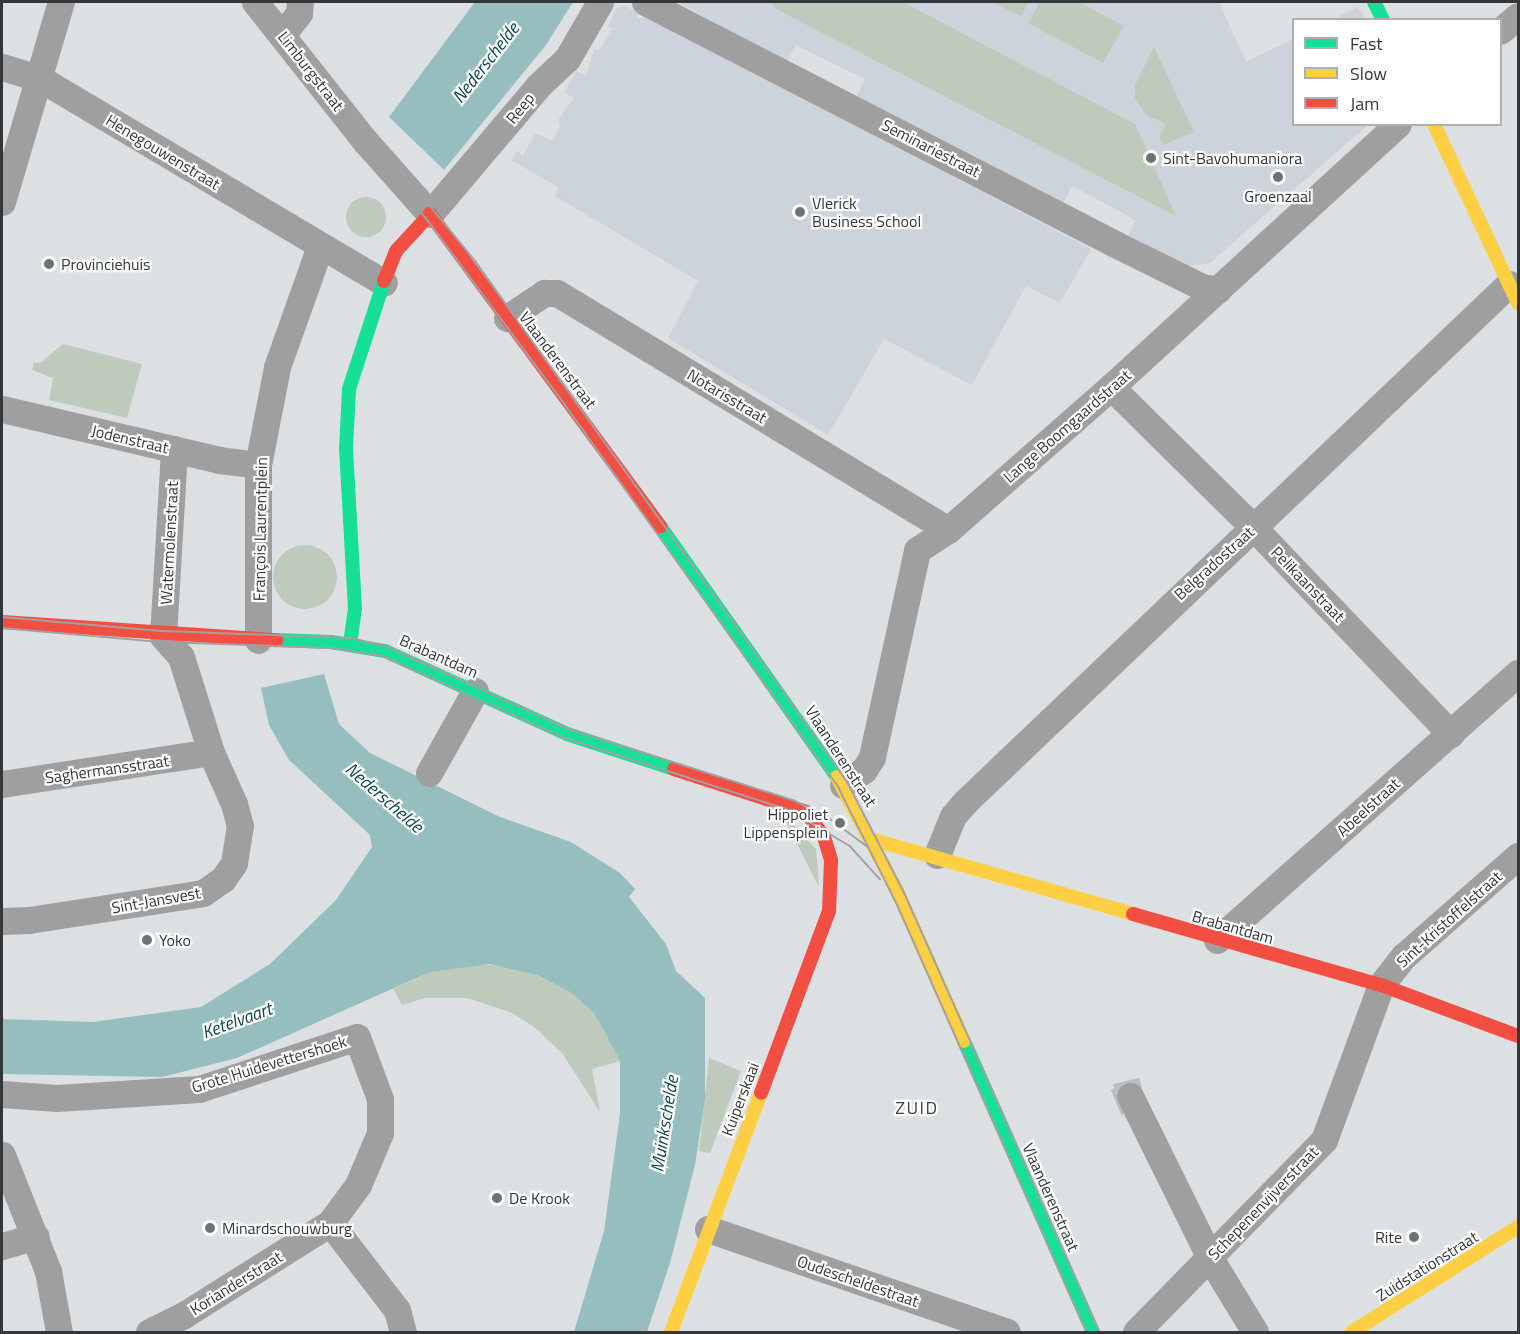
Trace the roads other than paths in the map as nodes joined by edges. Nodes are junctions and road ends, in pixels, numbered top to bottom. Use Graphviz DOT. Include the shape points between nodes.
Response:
graph roads {
  1 [pos="61,2"];
  2 [pos="255,2"];
  3 [pos="300,2"];
  4 [pos="600,2"];
  5 [pos="645,2"];
  6 [pos="1374,2"];
  7 [pos="1518,16"];
  8 [pos="1382,18"];
  9 [pos="1502,29"];
  10 [pos="282,35"];
  11 [pos="2,67"];
  12 [pos="39,78"];
  13 [pos="1396,126"];
  14 [pos="1435,126"];
  15 [pos="2,202"];
  16 [pos="427,208"];
  17 [pos="320,246"];
  18 [pos="437,249"];
  19 [pos="416,252"];
  20 [pos="462,255"];
  21 [pos="388,275"];
  22 [pos="1218,290"];
  23 [pos="1514,293"];
  24 [pos="507,318"];
  25 [pos="1111,387"];
  26 [pos="2,409"];
  27 [pos="174,449"];
  28 [pos="258,465"];
  29 [pos="1254,528"];
  30 [pos="948,530"];
  31 [pos="2,622"];
  32 [pos="163,636"];
  33 [pos="258,640"];
  34 [pos="350,644"];
  35 [pos="1518,673"];
  36 [pos="475,691"];
  37 [pos="1451,734"];
  38 [pos="211,752"];
  39 [pos="429,773"];
  40 [pos="2,784"];
  41 [pos="843,785"];
  42 [pos="874,840"];
  43 [pos="938,855"];
  44 [pos="1518,856"];
  45 [pos="833,876"];
  46 [pos="2,921"];
  47 [pos="1218,940"];
  48 [pos="1381,985"];
  49 [pos="1518,1036"];
  50 [pos="357,1037"];
  51 [pos="2,1094"];
  52 [pos="1130,1096"];
  53 [pos="2,1155"];
  54 [pos="330,1223"];
  55 [pos="1518,1227"];
  56 [pos="708,1229"];
  57 [pos="36,1236"];
  58 [pos="2,1246"];
  59 [pos="1210,1258"];
  60 [pos="59,1332"];
  61 [pos="149,1332"];
  62 [pos="403,1332"];
  63 [pos="671,1332"];
  64 [pos="1007,1332"];
  65 [pos="1094,1332"];
  66 [pos="1136,1332"];
  67 [pos="1255,1332"];
  68 [pos="1352,1332"];
  1 -- 12 [label="street"];
  2 -- 10 [label="street, Limburgstraat"];
  3 -- 10 [label="street" via="299,13"];
  4 -- 16 [label="street, Reep" via="567,59"];
  5 -- 22 [label="street, Seminariestraat" via="1117,245 1202,287"];
  6 -- 8 [label="street"];
  7 -- 9 [label="street"];
  10 -- 16 [label="street, Limburgstraat" via="366,142"];
  11 -- 12 [label="street, Henegouwenstraat"];
  12 -- 15 [label="street"];
  12 -- 17 [label="street, Henegouwenstraat"];
  13 -- 22 [label="street, Lange Boomgaardstraat"];
  14 -- 23 [label="street"];
  16 -- 20 [label="street, Vlaanderenstraat"];
  16 -- 21 [label="street" via="396,251"];
  17 -- 21 [label="street, Henegouwenstraat"];
  17 -- 28 [label="street, François Laurentplein" via="277,368"];
  18 -- 20 [label="street"];
  19 -- 21 [label="street"];
  20 -- 24 [label="street, Vlaanderenstraat"];
  21 -- 34 [label="street" via="349,389 346,449 355,609"];
  22 -- 25 [label="street, Lange Boomgaardstraat"];
  23 -- 29 [label="street, Belgradostraat" via="1285,494"];
  24 -- 30 [label="street, Notarisstraat" via="544,293 556,293"];
  24 -- 41 [label="street, Vlaanderenstraat"];
  25 -- 29 [label="street, Pelikaanstraat"];
  25 -- 30 [label="street, Lange Boomgaardstraat"];
  26 -- 27 [label="street, Jodenstraat"];
  27 -- 28 [label="street, Jodenstraat"];
  27 -- 32 [label="street, Watermolenstraat"];
  28 -- 33 [label="street, François Laurentplein"];
  29 -- 37 [label="street, Pelikaanstraat"];
  29 -- 43 [label="street, Belgradostraat" via="1149,622 965,802 954,816"];
  30 -- 41 [label="street, Lange Boomgaardstraat" via="917,550 872,757 864,770"];
  31 -- 32 [label="street, Brabantdam"];
  32 -- 33 [label="street, Brabantdam"];
  32 -- 38 [label="street, Sint-Jansvest" via="181,657"];
  33 -- 34 [label="street, Brabantdam"];
  34 -- 36 [label="street, Brabantdam" via="401,656"];
  35 -- 37 [label="street, Abeelstraat"];
  36 -- 39 [label="street"];
  36 -- 45 [label="street, Brabantdam" via="593,744 806,812 824,837"];
  37 -- 47 [label="street, Abeelstraat"];
  38 -- 40 [label="street, Saghermansstraat"];
  38 -- 46 [label="street, Sint-Jansvest" via="240,826 234,863 223,879 203,893"];
  41 -- 42 [label="street, Vlaanderenstraat"];
  42 -- 43 [label="street"];
  42 -- 65 [label="street, Vlaanderenstraat"];
  43 -- 47 [label="street, Brabantdam"];
  44 -- 48 [label="street, Sint-Kristoffelstraat" via="1404,956"];
  45 -- 56 [label="street, Kuiperskaai" via="829,911"];
  47 -- 48 [label="street, Brabantdam"];
  48 -- 49 [label="street, Brabantdam"];
  48 -- 59 [label="street, Schepenenvijverstraat" via="1324,1140"];
  50 -- 51 [label="street, Grote Huidevettershoek" via="199,1089 57,1098"];
  50 -- 54 [label="street, Korianderstraat" via="380,1099 380,1133 358,1185"];
  52 -- 59 [label="street"];
  53 -- 57 [label="street"];
  54 -- 61 [label="street, Korianderstraat" via="194,1309"];
  54 -- 62 [label="street" via="397,1310"];
  55 -- 68 [label="street, Zuidstationstraat"];
  56 -- 63 [label="street, Kuiperskaai"];
  56 -- 64 [label="street, Oudescheldestraat"];
  57 -- 58 [label="street"];
  57 -- 60 [label="street" via="48,1271"];
  59 -- 66 [label="street, Schepenenvijverstraat"];
  59 -- 67 [label="street"];
}
